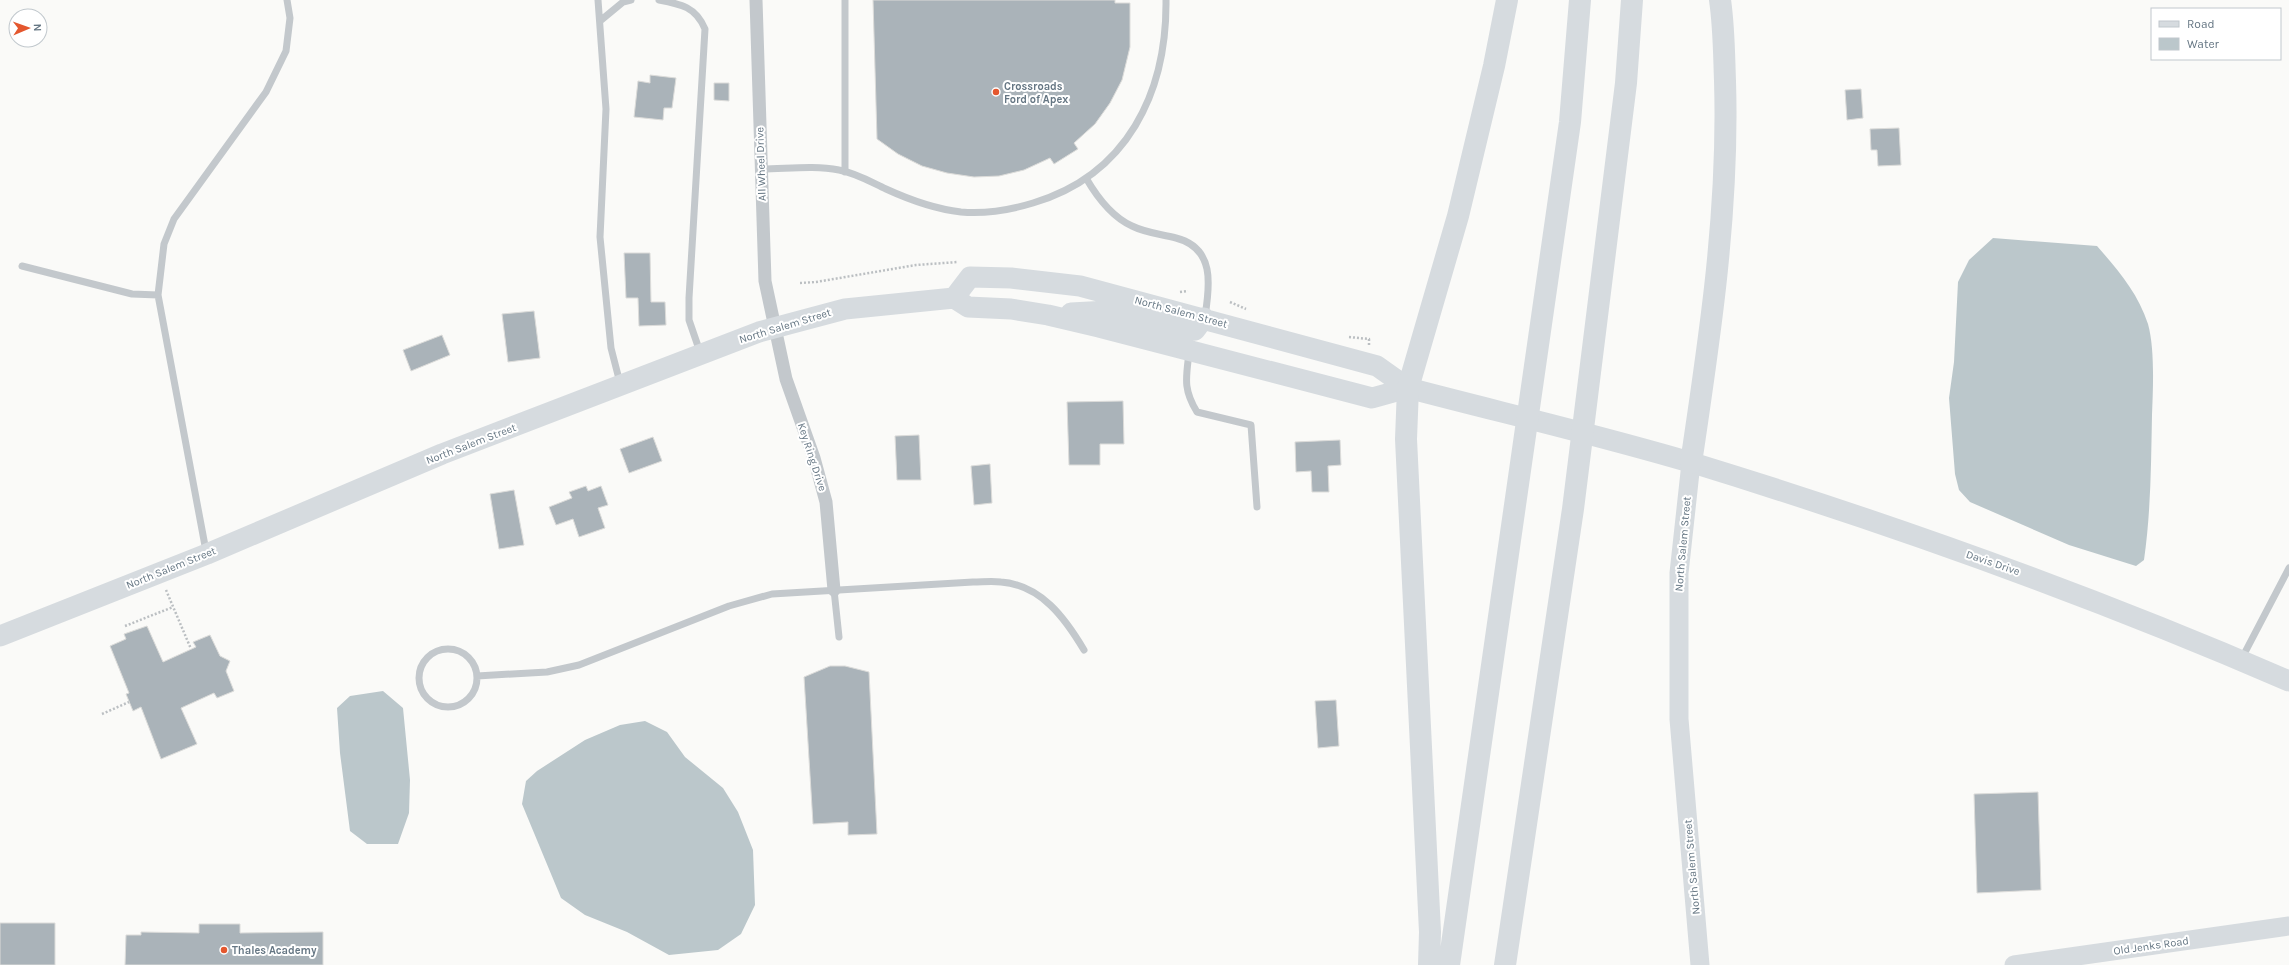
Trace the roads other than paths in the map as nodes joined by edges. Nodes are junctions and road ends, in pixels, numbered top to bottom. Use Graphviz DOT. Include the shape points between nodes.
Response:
graph roads {
  1 [pos="287,0"];
  2 [pos="598,0"];
  3 [pos="631,0"];
  4 [pos="659,0"];
  5 [pos="756,0"];
  6 [pos="845,0"];
  7 [pos="1166,0"];
  8 [pos="1507,0"];
  9 [pos="1580,0"];
  10 [pos="1632,0"];
  11 [pos="1720,0"];
  12 [pos="600,21"];
  13 [pos="761,169"];
  14 [pos="845,172"];
  15 [pos="1086,178"];
  16 [pos="22,266"];
  17 [pos="158,295"];
  18 [pos="954,298"];
  19 [pos="1048,315"];
  20 [pos="1204,318"];
  21 [pos="774,328"];
  22 [pos="1189,350"];
  23 [pos="701,354"];
  24 [pos="621,385"];
  25 [pos="1408,388"];
  26 [pos="1691,463"];
  27 [pos="1257,507"];
  28 [pos="207,554"];
  29 [pos="2289,568"];
  30 [pos="834,590"];
  31 [pos="0,636"];
  32 [pos="839,637"];
  33 [pos="1084,650"];
  34 [pos="2241,660"];
  35 [pos="477,676"];
  36 [pos="2289,681"];
  37 [pos="2289,926"];
  38 [pos="1429,965"];
  39 [pos="1449,965"];
  40 [pos="1505,965"];
  41 [pos="1700,965"];
  42 [pos="2014,965"];
  1 -- 17 [label="lane" via="290,18 286,51 266,92 174,219 164,244"];
  2 -- 12 [label="lane"];
  3 -- 12 [label="lane" via="623,2"];
  4 -- 23 [label="lane" via="692,9 701,19 705,29 689,298 689,320"];
  5 -- 13 [label="street, All Wheel Drive"];
  6 -- 14 [label="lane"];
  7 -- 15 [label="lane" via="1161,64 1152,93 1120,148"];
  8 -- 25 [label="highway" via="1458,216"];
  9 -- 39 [label="highway" via="1570,122"];
  10 -- 40 [label="highway" via="1626,83 1573,509"];
  11 -- 26 [label="highway" via="1726,114 1724,200 1715,298"];
  12 -- 24 [label="lane" via="606,109 600,237 611,348"];
  13 -- 14 [label="lane" via="821,169"];
  13 -- 21 [label="street, All Wheel Drive" via="765,281"];
  14 -- 15 [label="lane" via="912,200 963,212 1015,208 1059,194"];
  15 -- 20 [label="lane" via="1108,207 1125,222 1146,232 1185,241 1201,254 1209,274"];
  16 -- 17 [label="lane" via="132,294"];
  17 -- 28 [label="lane"];
  18 -- 19 [label="main road" via="968,307 1011,309"];
  18 -- 20 [label="main road, North Salem Street" via="970,277 1037,280 1108,292"];
  18 -- 21 [label="main road, North Salem Street" via="845,309"];
  19 -- 20 [label="main road" via="1108,311 1187,331 1194,330"];
  19 -- 22 [label="main road"];
  20 -- 25 [label="main road, North Salem Street" via="1377,366"];
  21 -- 23 [label="main road, North Salem Street"];
  21 -- 30 [label="street, Key Ring Drive" via="786,379 809,441 826,502"];
  22 -- 25 [label="main road" via="1372,398"];
  22 -- 27 [label="lane" via="1187,397 1197,412 1250,425"];
  23 -- 24 [label="main road, North Salem Street"];
  24 -- 28 [label="main road, North Salem Street" via="442,454"];
  25 -- 26 [label="main road, North Salem Street"];
  25 -- 38 [label="highway" via="1406,439 1430,932"];
  26 -- 34 [label="main road, Davis Drive" via="2022,573"];
  26 -- 41 [label="main road, North Salem Street" via="1679,573 1679,719"];
  28 -- 31 [label="main road, North Salem Street"];
  29 -- 34 [label="lane"];
  30 -- 32 [label="lane"];
  30 -- 33 [label="lane" via="1002,582 1027,588 1059,612"];
  30 -- 35 [label="lane" via="757,597 567,669"];
  34 -- 36 [label="main road, Davis Drive"];
  35 -- 35 [label="lane" via="475,667 467,656 446,648 429,655 419,671 418,680 424,694 435,704 444,707 464,702 476,686"];
  37 -- 42 [label="main road, Old Jenks Road"];
}
